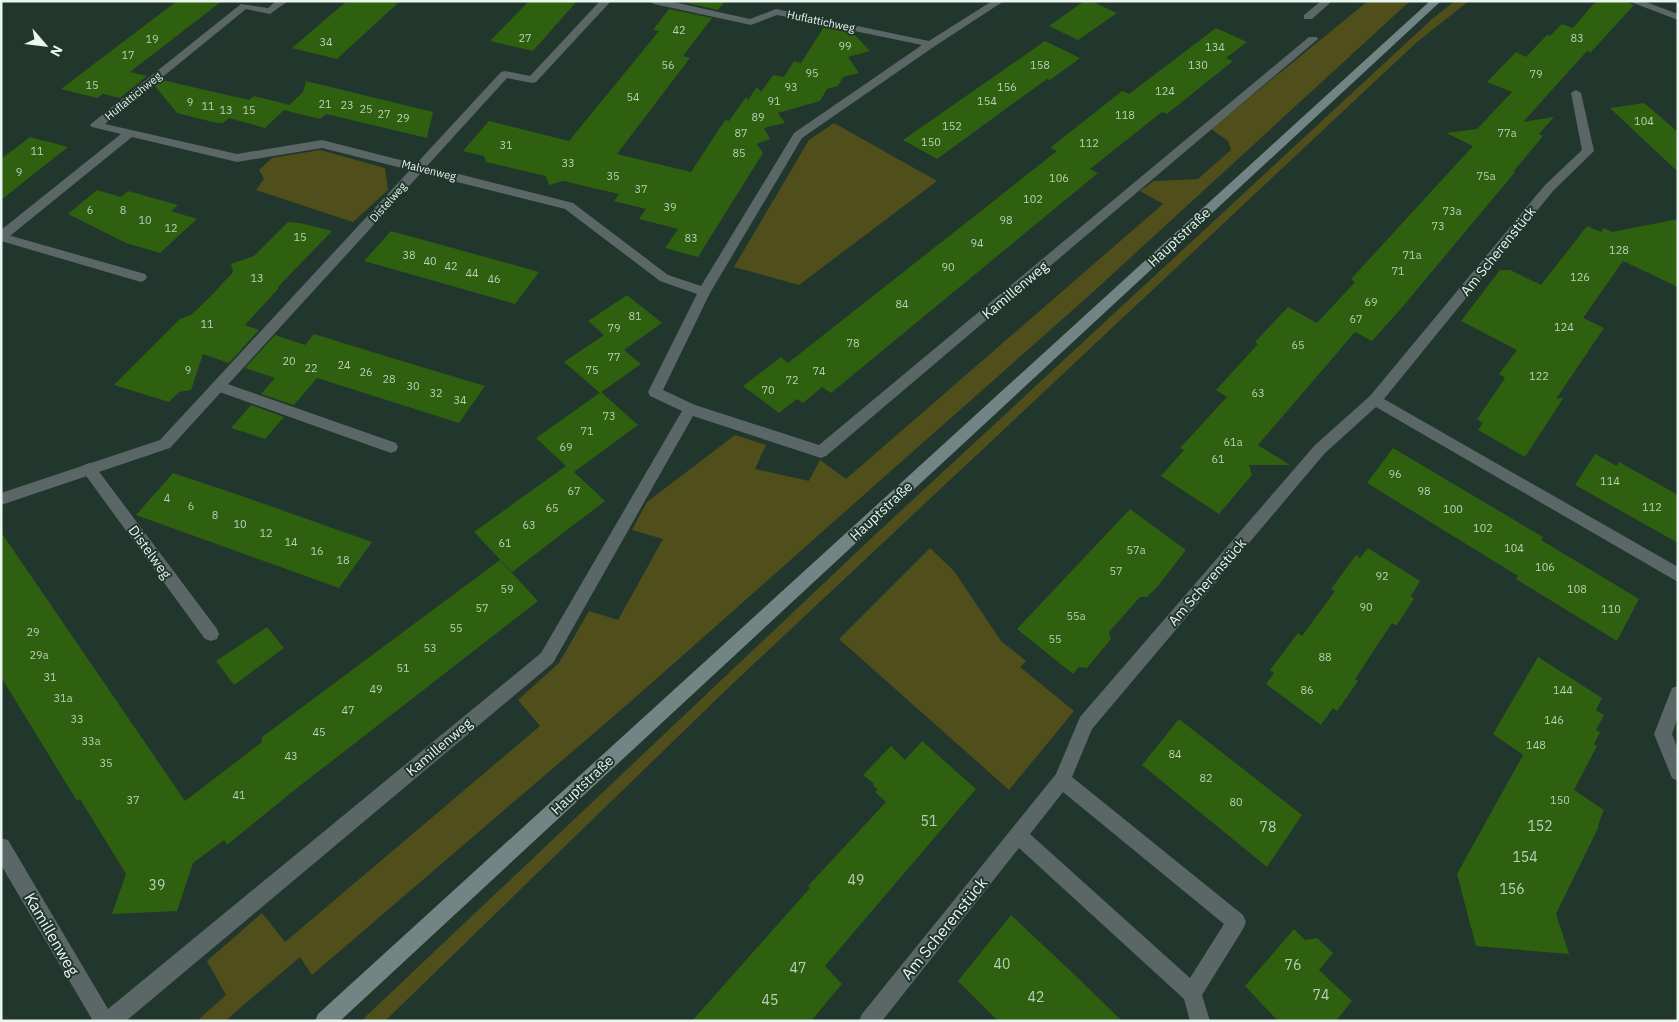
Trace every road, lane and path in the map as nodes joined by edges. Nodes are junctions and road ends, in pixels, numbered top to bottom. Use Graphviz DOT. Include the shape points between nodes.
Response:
graph roads {
  1 [pos="283,1"];
  2 [pos="606,1"];
  3 [pos="654,1"];
  4 [pos="1000,1"];
  5 [pos="1327,1"];
  6 [pos="1436,1"];
  7 [pos="1633,1"];
  8 [pos="1308,17"];
  9 [pos="1678,17"];
  10 [pos="1313,39"];
  11 [pos="931,44"];
  12 [pos="1576,93"];
  13 [pos="130,133"];
  14 [pos="418,168"];
  15 [pos="2,237"];
  16 [pos="141,277"];
  17 [pos="704,292"];
  18 [pos="219,386"];
  19 [pos="1375,400"];
  20 [pos="690,409"];
  21 [pos="391,446"];
  22 [pos="89,469"];
  23 [pos="1,499"];
  24 [pos="1678,575"];
  25 [pos="211,634"];
  26 [pos="1678,694"];
  27 [pos="1678,772"];
  28 [pos="1062,780"];
  29 [pos="1018,836"];
  30 [pos="1,847"];
  31 [pos="1192,993"];
  32 [pos="104,1021"];
  33 [pos="110,1021"];
  34 [pos="325,1021"];
  35 [pos="870,1021"];
  36 [pos="1200,1021"];
  1 -- 13 [label="street, Huflattichweg" via="270,11 244,6 96,125"];
  2 -- 14 [label="street, Distelweg" via="532,80 505,74"];
  3 -- 11 [label="street, Huflattichweg" via="751,22 776,12"];
  4 -- 11 [label="street, Kamillenweg"];
  5 -- 8 [label="street"];
  6 -- 34 [label="main road, Hauptstraße"];
  7 -- 9 [label="street"];
  10 -- 20 [label="street, Kamillenweg" via="821,452"];
  11 -- 17 [label="street, Kamillenweg" via="798,136"];
  12 -- 19 [label="street, Am Scherenstück" via="1588,151 1550,188"];
  13 -- 14 [label="street, Malvenweg" via="238,158 322,144"];
  13 -- 15 [label="street, Huflattichweg"];
  14 -- 17 [label="street, Malvenweg" via="569,206 664,278"];
  14 -- 18 [label="street, Distelweg"];
  15 -- 16 [label="street"];
  17 -- 20 [label="street, Kamillenweg" via="655,392"];
  18 -- 21 [label="street"];
  18 -- 22 [label="street, Distelweg" via="165,444"];
  19 -- 24 [label="street"];
  19 -- 28 [label="street, Am Scherenstück" via="1320,449 1086,723"];
  20 -- 33 [label="street, Kamillenweg" via="547,658"];
  22 -- 23 [label="street, Distelweg"];
  22 -- 25 [label="street, Distelweg"];
  26 -- 27 [label="street" via="1663,734"];
  28 -- 29 [label="street, Am Scherenstück"];
  28 -- 31 [label="street" via="1236,922"];
  29 -- 31 [label="street"];
  29 -- 35 [label="street, Am Scherenstück"];
  30 -- 32 [label="street, Kamillenweg"];
  31 -- 36 [label="street"];
}
